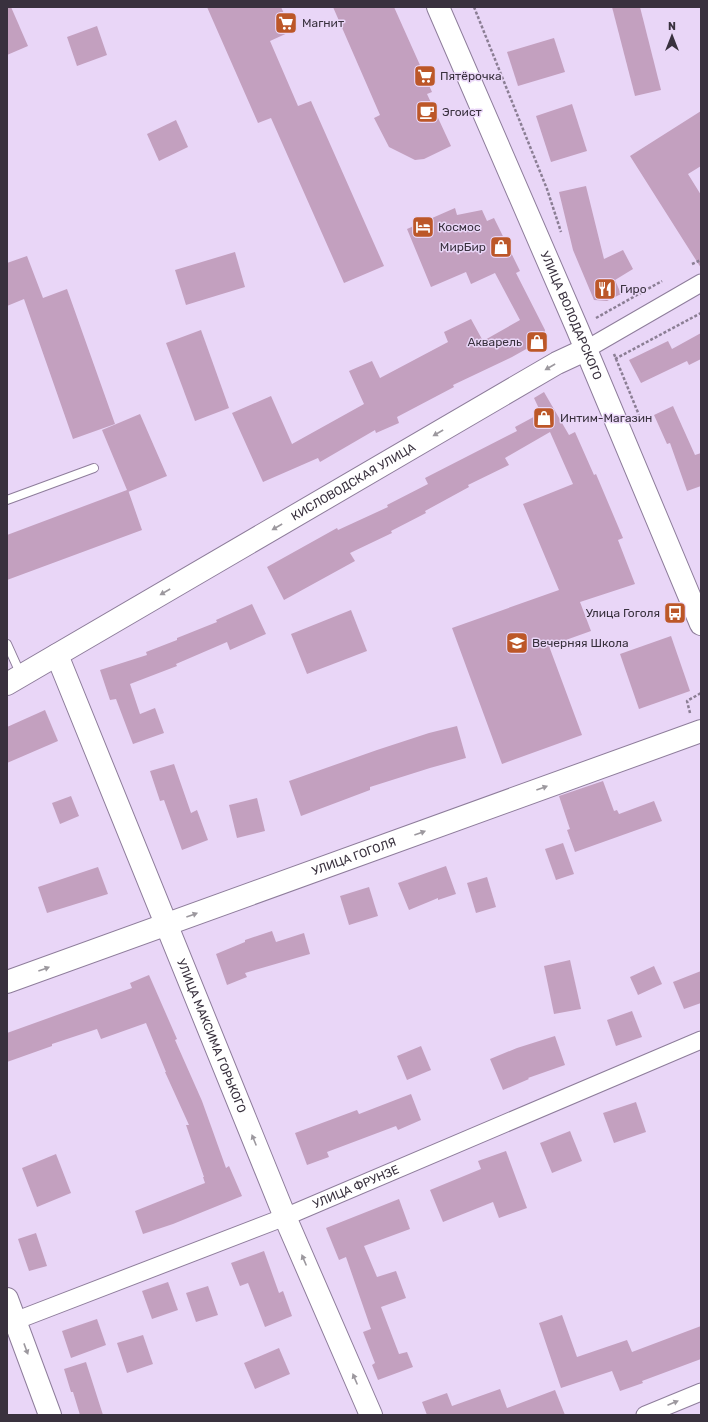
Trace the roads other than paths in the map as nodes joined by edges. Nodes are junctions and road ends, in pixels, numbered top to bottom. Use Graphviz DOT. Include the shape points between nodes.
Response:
graph roads {
  1 [pos="438,7"];
  2 [pos="701,283"];
  3 [pos="585,350"];
  4 [pos="94,468"];
  5 [pos="7,500"];
  6 [pos="701,624"];
  7 [pos="7,644"];
  8 [pos="57,655"];
  9 [pos="14,680"];
  10 [pos="701,731"];
  11 [pos="167,924"];
  12 [pos="7,982"];
  13 [pos="701,1040"];
  14 [pos="285,1217"];
  15 [pos="7,1299"];
  16 [pos="11,1322"];
  17 [pos="701,1392"];
  18 [pos="50,1415"];
  19 [pos="371,1415"];
  20 [pos="645,1415"];
  1 -- 3 [label="street, УЛИЦА ВОЛОДАРСКОГО"];
  2 -- 3 [label="street, КИСЛОВОДСКАЯ УЛИЦА"];
  3 -- 6 [label="street, УЛИЦА ВОЛОДАРСКОГО"];
  3 -- 8 [label="street, КИСЛОВОДСКАЯ УЛИЦА, one-way" via="557,363"];
  4 -- 5 [label="lane"];
  7 -- 9 [label="lane"];
  8 -- 9 [label="street, КИСЛОВОДСКАЯ УЛИЦА"];
  8 -- 11 [label="street, УЛИЦА МАКСИМА ГОРЬКОГО"];
  11 -- 10 [label="street, УЛИЦА ГОГОЛЯ, one-way"];
  12 -- 11 [label="street, УЛИЦА ГОГОЛЯ, one-way"];
  14 -- 11 [label="street, УЛИЦА МАКСИМА ГОРЬКОГО, one-way"];
  13 -- 14 [label="street, УЛИЦА ФРУНЗЕ"];
  14 -- 16 [label="street, УЛИЦА ФРУНЗЕ"];
  19 -- 14 [label="street, УЛИЦА МАКСИМА ГОРЬКОГО, one-way"];
  15 -- 16 [label="street"];
  16 -- 18 [label="street, one-way"];
  20 -- 17 [label="street, one-way"];
}
